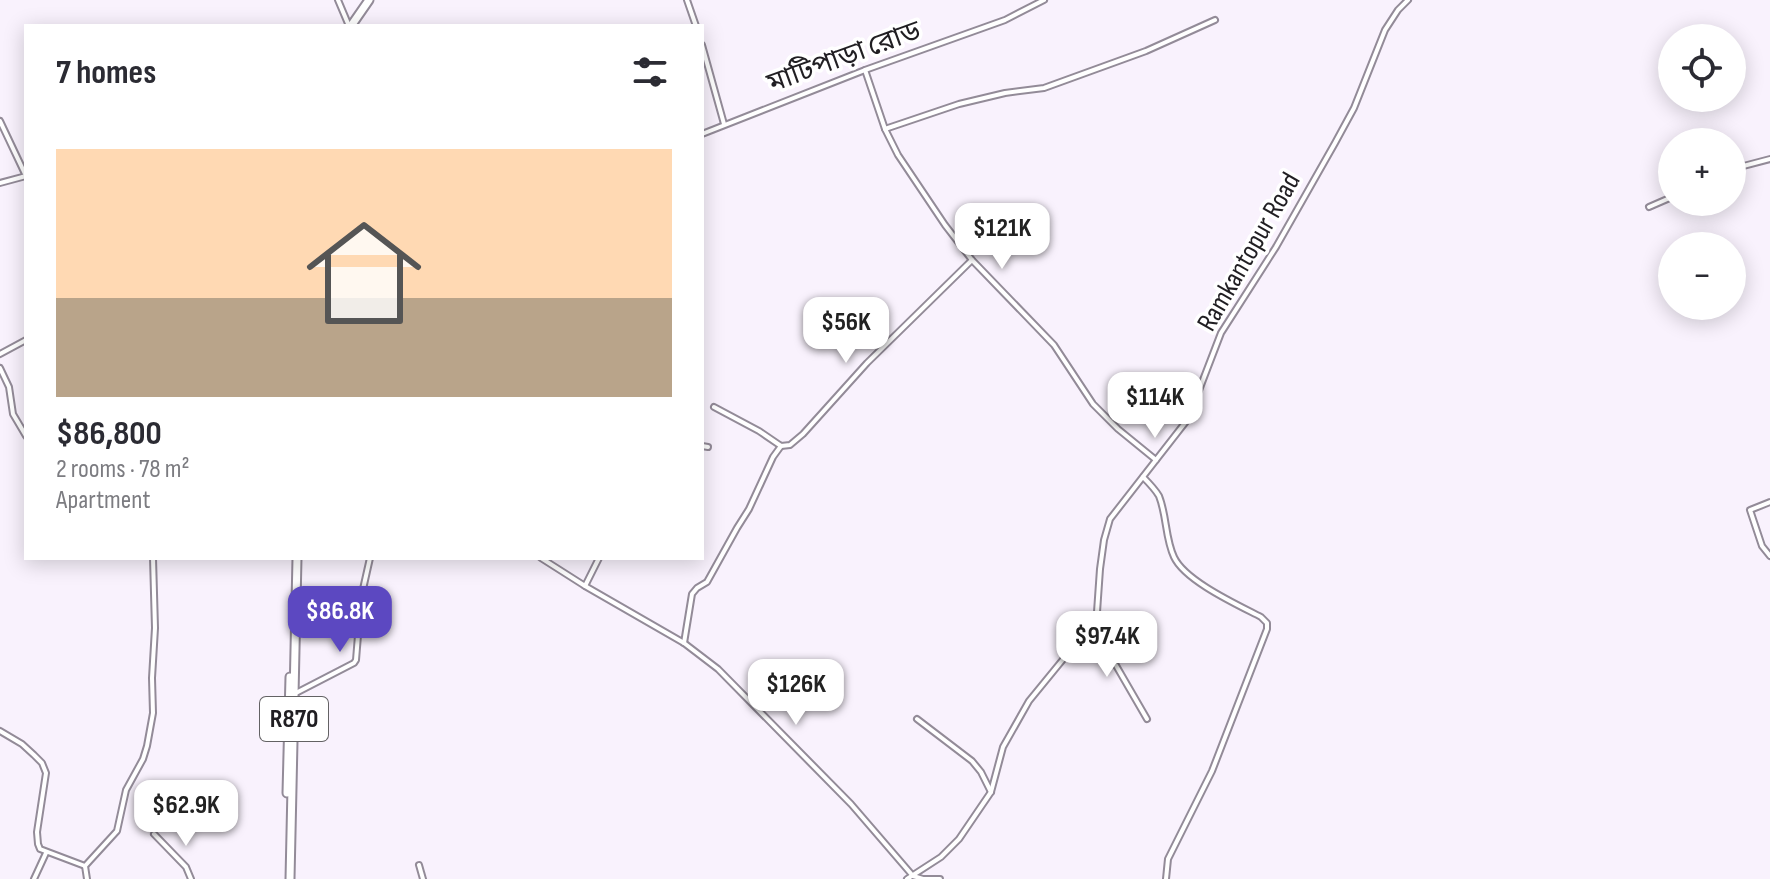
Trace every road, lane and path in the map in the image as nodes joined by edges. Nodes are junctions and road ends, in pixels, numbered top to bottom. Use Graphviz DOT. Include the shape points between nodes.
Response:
graph roads {
  1 [pos="338,0"];
  2 [pos="369,0"];
  3 [pos="687,0"];
  4 [pos="1044,0"];
  5 [pos="1408,0"];
  6 [pos="1215,20"];
  7 [pos="349,24"];
  8 [pos="351,24"];
  9 [pos="695,24"];
  10 [pos="704,52"];
  11 [pos="865,70"];
  12 [pos="0,121"];
  13 [pos="724,124"];
  14 [pos="885,129"];
  15 [pos="704,133"];
  16 [pos="1770,159"];
  17 [pos="1746,165"];
  18 [pos="24,172"];
  19 [pos="24,177"];
  20 [pos="0,183"];
  21 [pos="1658,203"];
  22 [pos="1649,207"];
  23 [pos="972,260"];
  24 [pos="24,341"];
  25 [pos="0,354"];
  26 [pos="0,368"];
  27 [pos="714,407"];
  28 [pos="24,433"];
  29 [pos="781,446"];
  30 [pos="1156,460"];
  31 [pos="1143,477"];
  32 [pos="1770,502"];
  33 [pos="1770,556"];
  34 [pos="153,560"];
  35 [pos="294,560"];
  36 [pos="294,560"];
  37 [pos="370,560"];
  38 [pos="544,560"];
  39 [pos="598,560"];
  40 [pos="585,586"];
  41 [pos="361,598"];
  42 [pos="295,602"];
  43 [pos="1092,624"];
  44 [pos="684,643"];
  45 [pos="294,694"];
  46 [pos="917,719"];
  47 [pos="1147,719"];
  48 [pos="0,731"];
  49 [pos="991,792"];
  50 [pos="154,834"];
  51 [pos="46,853"];
  52 [pos="419,865"];
  53 [pos="85,866"];
  54 [pos="913,876"];
  55 [pos="34,879"];
  56 [pos="87,879"];
  57 [pos="191,879"];
  58 [pos="288,879"];
  59 [pos="423,879"];
  60 [pos="907,879"];
  61 [pos="940,879"];
  62 [pos="1166,879"];
  1 -- 7 [label="street"];
  2 -- 8 [label="main road"];
  3 -- 9 [label="street"];
  4 -- 11 [label="street, মাটিপাড়া রোড" via="1005,20"];
  5 -- 30 [label="street, Ramkantopur Road" via="1385,30 1335,143 1221,333 1188,419"];
  6 -- 14 [label="street" via="1044,88 959,104"];
  10 -- 13 [label="street"];
  11 -- 13 [label="street, মাটিপাড়া রোড"];
  11 -- 14 [label="street"];
  12 -- 18 [label="street"];
  13 -- 15 [label="street, মাটিপাড়া রোড"];
  14 -- 23 [label="street" via="917,185"];
  16 -- 17 [label="street"];
  19 -- 20 [label="street"];
  21 -- 22 [label="street"];
  23 -- 29 [label="street" via="803,434"];
  23 -- 30 [label="street" via="1054,345 1093,404"];
  24 -- 25 [label="street"];
  26 -- 28 [label="street"];
  27 -- 29 [label="street"];
  29 -- 44 [label="street" via="707,582 692,594"];
  30 -- 31 [label="street, Ramkantopur Road"];
  31 -- 43 [label="street, Ramkantopur Road" via="1110,519"];
  31 -- 62 [label="street" via="1160,499 1180,567 1267,623 1212,771 1168,859"];
  32 -- 33 [label="street" via="1750,510"];
  34 -- 53 [label="street" via="153,713 147,746 126,790 117,831"];
  35 -- 42 [label="main road, R870"];
  36 -- 58 [label="main road, R870"];
  37 -- 41 [label="street"];
  38 -- 40 [label="street"];
  39 -- 40 [label="street"];
  40 -- 44 [label="street"];
  41 -- 42 [label="street" via="320,596"];
  41 -- 45 [label="street" via="354,663"];
  42 -- 45 [label="main road, R870"];
  43 -- 47 [label="street"];
  43 -- 49 [label="street, Ramkantopur Road" via="1026,705 1003,747"];
  44 -- 54 [label="street" via="746,696"];
  45 -- 58 [label="main road, R870"];
  46 -- 49 [label="street" via="978,767"];
  48 -- 51 [label="street" via="22,744 46,773 37,832"];
  49 -- 54 [label="street, Ramkantopur Road" via="952,848"];
  50 -- 57 [label="street"];
  51 -- 53 [label="street"];
  51 -- 55 [label="street"];
  52 -- 59 [label="street"];
  53 -- 56 [label="street"];
  54 -- 60 [label="street, Ramkantopur Road"];
  54 -- 61 [label="street"];
}
